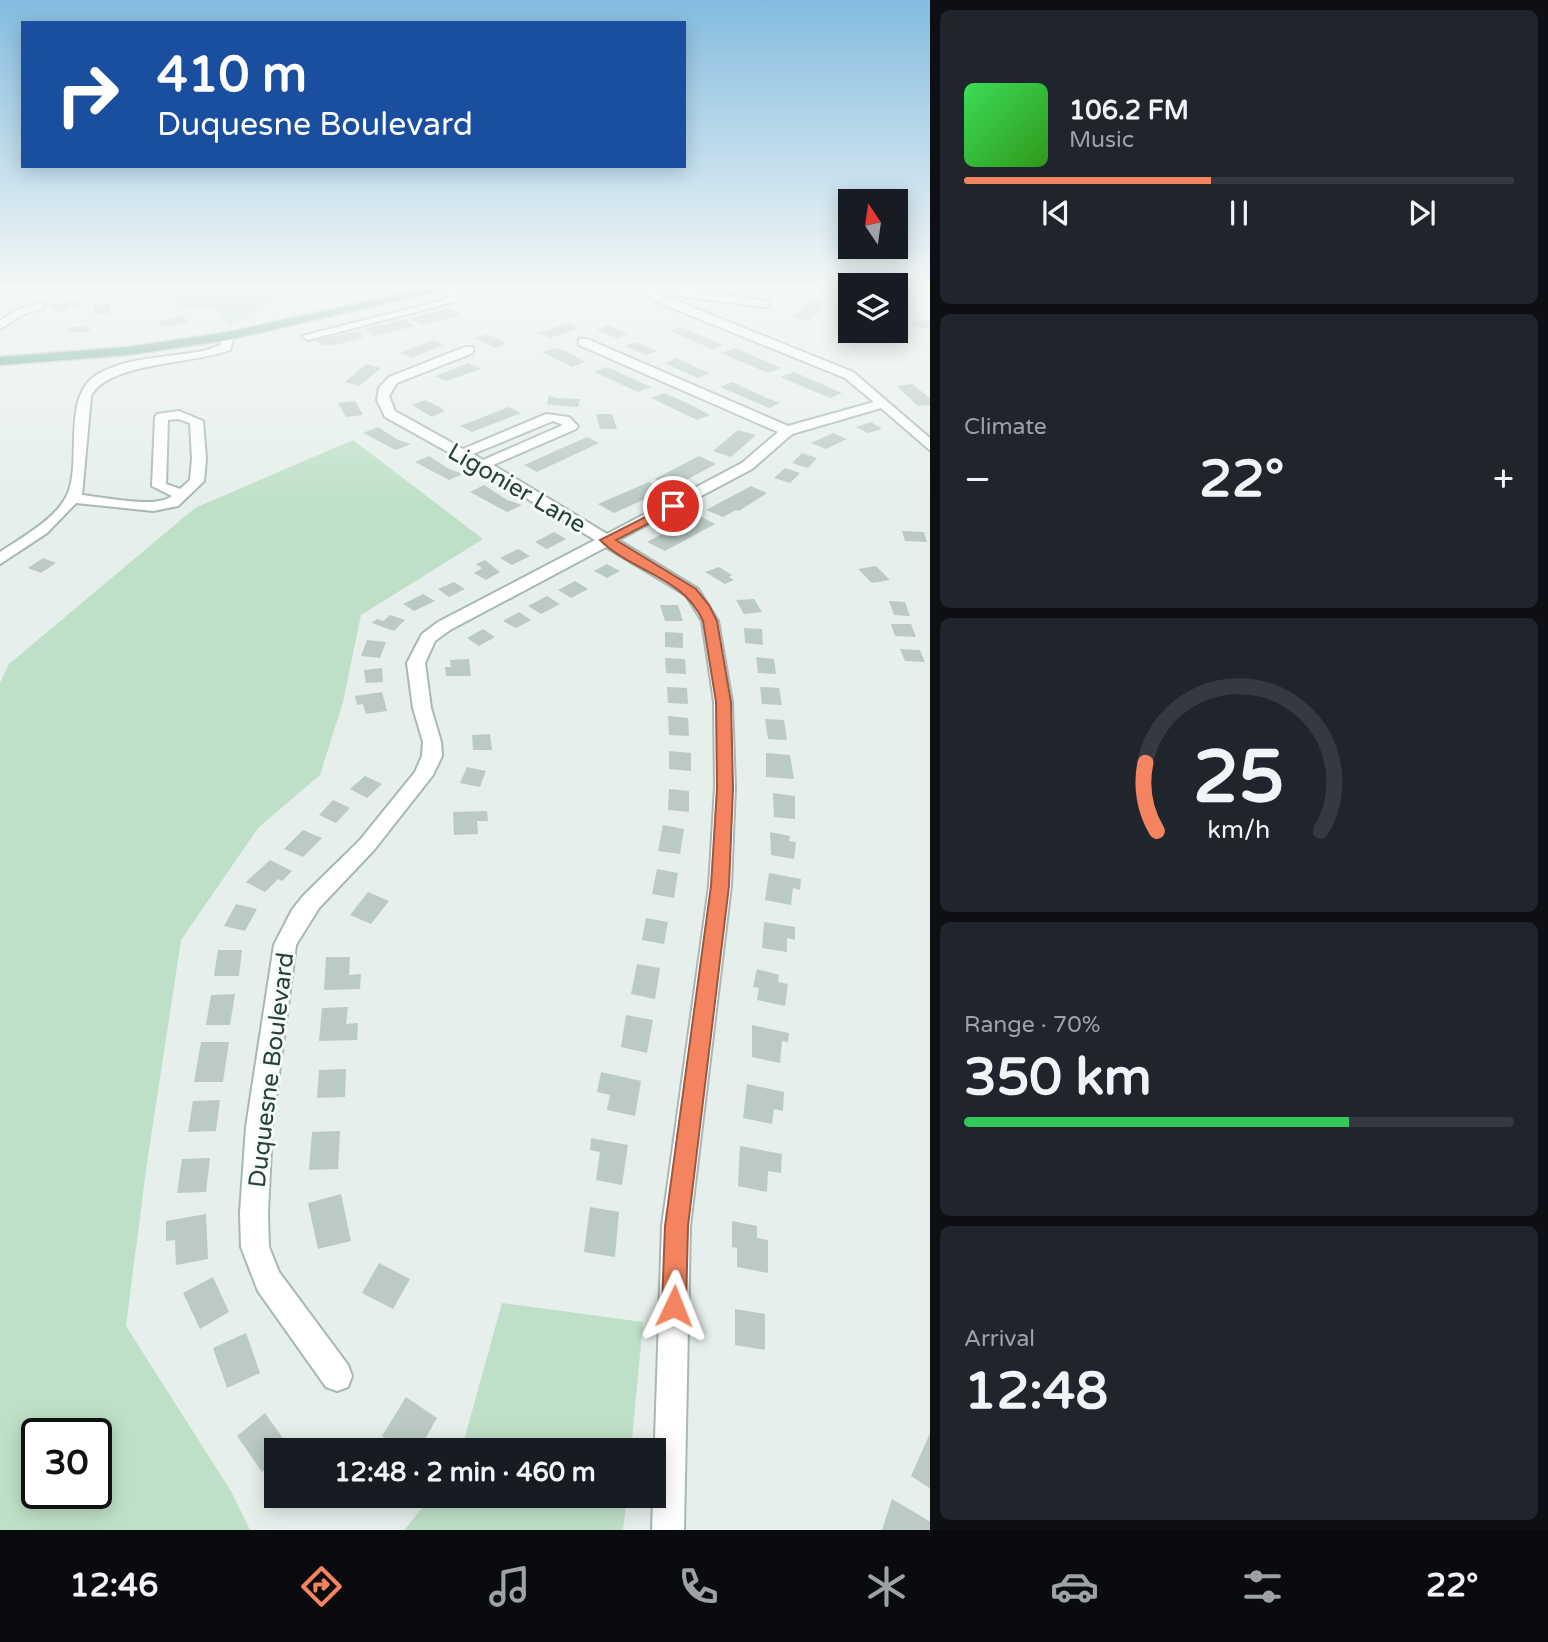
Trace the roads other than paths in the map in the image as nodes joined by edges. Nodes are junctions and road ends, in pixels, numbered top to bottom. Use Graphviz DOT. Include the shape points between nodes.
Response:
graph roads {
  1 [pos="175,360"];
  2 [pos="443,360"];
  3 [pos="625,360"];
  4 [pos="783,360"];
  5 [pos="817,360"];
  6 [pos="861,383"];
  7 [pos="883,403"];
  8 [pos="787,431"];
  9 [pos="930,447"];
  10 [pos="462,454"];
  11 [pos="482,465"];
  12 [pos="182,495"];
  13 [pos="72,498"];
  14 [pos="606,540"];
  15 [pos="0,559"];
  16 [pos="338,1376"];
  17 [pos="668,1530"];
  1 -- 13 [label="street" via="126,369 93,383 85,396"];
  2 -- 10 [label="street, Ligonier Lane" via="393,380 382,396 390,414"];
  3 -- 8 [label="street"];
  4 -- 6 [label="street" via="832,380"];
  5 -- 6 [label="street"];
  6 -- 7 [label="street"];
  7 -- 8 [label="street, Duquesne Boulevard"];
  7 -- 9 [label="street"];
  8 -- 14 [label="street, Duquesne Boulevard" via="747,466"];
  10 -- 11 [label="street, Ligonier Lane"];
  10 -- 11 [label="street" via="551,417 571,426"];
  11 -- 14 [label="street, Ligonier Lane"];
  12 -- 12 [label="street" via="197,481 196,421 179,415 162,417 159,486"];
  12 -- 13 [label="street" via="173,503 153,507"];
  13 -- 15 [label="street" via="51,523"];
  14 -- 16 [label="street, Duquesne Boulevard" via="428,638 416,663 432,742 424,775 367,845 311,902 285,945 259,1127 255,1247 268,1281"];
  14 -- 17 [label="street, Ligonier Lane" via="682,585 704,608 723,702 720,886 676,1226"];
}
